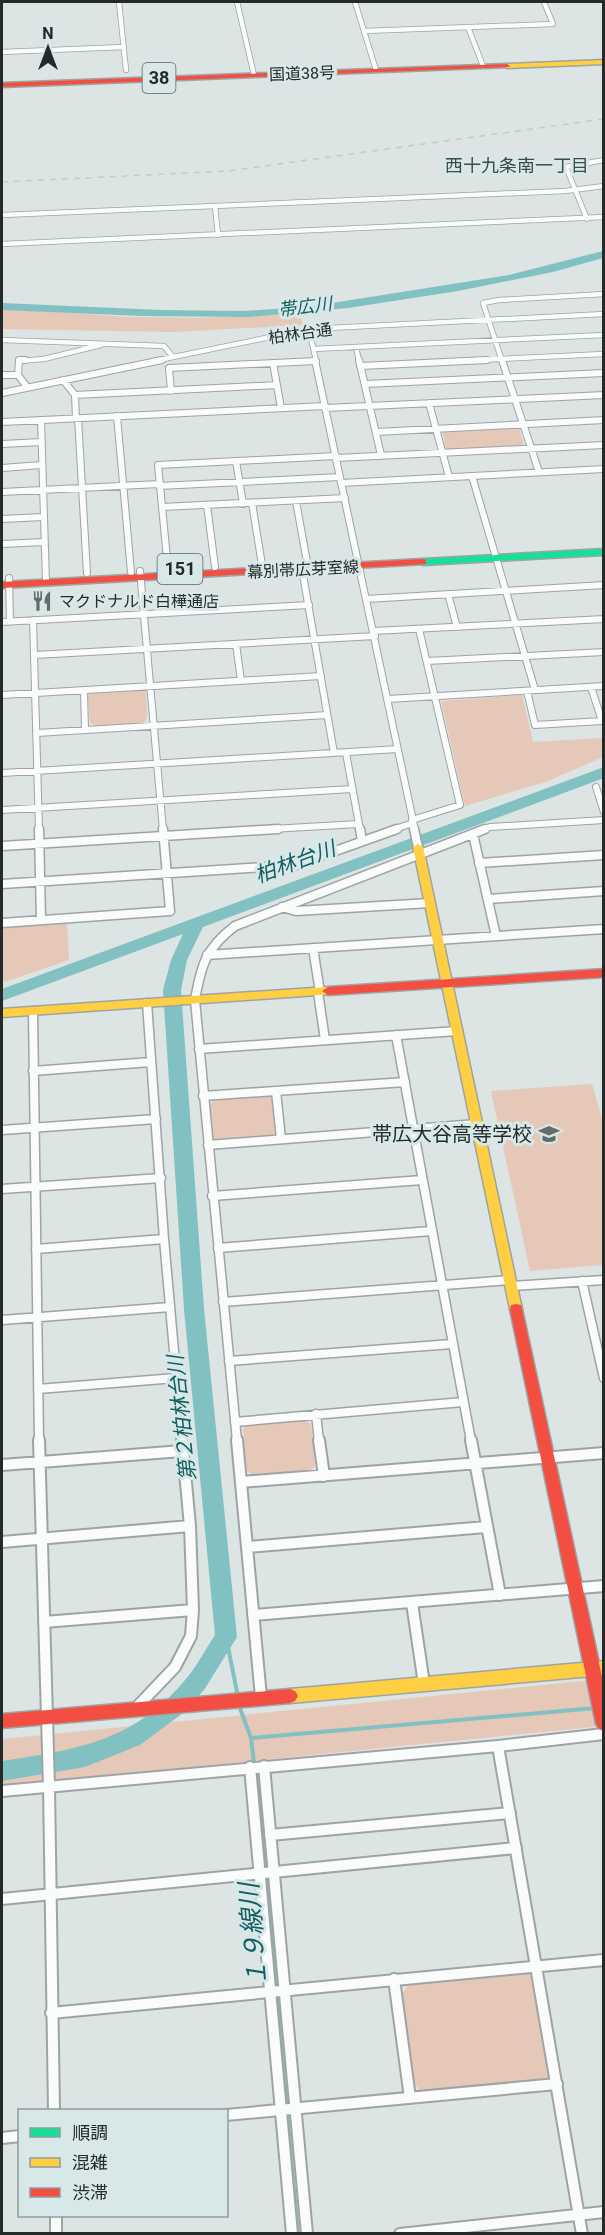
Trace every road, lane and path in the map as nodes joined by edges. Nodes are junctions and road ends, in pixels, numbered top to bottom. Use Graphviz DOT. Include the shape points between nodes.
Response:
graph roads {
  1 [pos="120,2"];
  2 [pos="237,2"];
  3 [pos="355,2"];
  4 [pos="544,2"];
  5 [pos="468,27"];
  6 [pos="364,31"];
  7 [pos="124,47"];
  8 [pos="2,52"];
  9 [pos="603,60"];
  10 [pos="483,65"];
  11 [pos="126,69"];
  12 [pos="376,69"];
  13 [pos="253,73"];
  14 [pos="2,83"];
  15 [pos="603,160"];
  16 [pos="603,186"];
  17 [pos="575,190"];
  18 [pos="214,206"];
  19 [pos="2,215"];
  20 [pos="603,217"];
  21 [pos="587,219"];
  22 [pos="218,235"];
  23 [pos="2,244"];
  24 [pos="603,294"];
  25 [pos="603,314"];
  26 [pos="488,320"];
  27 [pos="309,329"];
  28 [pos="603,335"];
  29 [pos="2,340"];
  30 [pos="495,340"];
  31 [pos="104,344"];
  32 [pos="356,347"];
  33 [pos="313,349"];
  34 [pos="603,354"];
  35 [pos="173,357"];
  36 [pos="501,358"];
  37 [pos="316,361"];
  38 [pos="273,363"];
  39 [pos="360,366"];
  40 [pos="603,373"];
  41 [pos="2,375"];
  42 [pos="18,375"];
  43 [pos="507,378"];
  44 [pos="63,380"];
  45 [pos="365,384"];
  46 [pos="277,385"];
  47 [pos="27,387"];
  48 [pos="171,390"];
  49 [pos="2,393"];
  50 [pos="603,394"];
  51 [pos="75,395"];
  52 [pos="514,399"];
  53 [pos="429,403"];
  54 [pos="370,406"];
  55 [pos="325,407"];
  56 [pos="281,408"];
  57 [pos="117,416"];
  58 [pos="77,418"];
  59 [pos="40,420"];
  60 [pos="603,420"];
  61 [pos="2,422"];
  62 [pos="523,424"];
  63 [pos="437,429"];
  64 [pos="376,432"];
  65 [pos="41,442"];
  66 [pos="2,444"];
  67 [pos="603,445"];
  68 [pos="531,448"];
  69 [pos="442,453"];
  70 [pos="381,456"];
  71 [pos="336,457"];
  72 [pos="236,461"];
  73 [pos="41,465"];
  74 [pos="2,468"];
  75 [pos="603,469"];
  76 [pos="539,472"];
  77 [pos="472,476"];
  78 [pos="449,477"];
  79 [pos="341,480"];
  80 [pos="239,482"];
  81 [pos="159,485"];
  82 [pos="123,486"];
  83 [pos="82,488"];
  84 [pos="42,490"];
  85 [pos="2,492"];
  86 [pos="345,498"];
  87 [pos="296,501"];
  88 [pos="252,503"];
  89 [pos="243,504"];
  90 [pos="207,505"];
  91 [pos="162,507"];
  92 [pos="43,517"];
  93 [pos="2,519"];
  94 [pos="44,542"];
  95 [pos="2,544"];
  96 [pos="603,546"];
  97 [pos="603,552"];
  98 [pos="493,555"];
  99 [pos="358,563"];
  100 [pos="305,565"];
  101 [pos="215,567"];
  102 [pos="262,567"];
  103 [pos="168,569"];
  104 [pos="87,573"];
  105 [pos="137,573"];
  106 [pos="46,579"];
  107 [pos="5,581"];
  108 [pos="603,585"];
  109 [pos="504,591"];
  110 [pos="448,594"];
  111 [pos="366,598"];
  112 [pos="309,605"];
  113 [pos="143,614"];
  114 [pos="603,619"];
  115 [pos="33,620"];
  116 [pos="10,621"];
  117 [pos="2,622"];
  118 [pos="514,624"];
  119 [pos="457,627"];
  120 [pos="419,629"];
  121 [pos="374,634"];
  122 [pos="314,640"];
  123 [pos="236,644"];
  124 [pos="147,649"];
  125 [pos="603,652"];
  126 [pos="35,655"];
  127 [pos="524,656"];
  128 [pos="427,662"];
  129 [pos="321,676"];
  130 [pos="241,681"];
  131 [pos="150,686"];
  132 [pos="603,686"];
  133 [pos="591,687"];
  134 [pos="84,690"];
  135 [pos="531,691"];
  136 [pos="36,693"];
  137 [pos="2,695"];
  138 [pos="435,696"];
  139 [pos="388,699"];
  140 [pos="327,715"];
  141 [pos="153,726"];
  142 [pos="85,730"];
  143 [pos="37,733"];
  144 [pos="398,749"];
  145 [pos="334,753"];
  146 [pos="346,753"];
  147 [pos="157,764"];
  148 [pos="38,771"];
  149 [pos="2,773"];
  150 [pos="601,786"];
  151 [pos="352,789"];
  152 [pos="160,801"];
  153 [pos="39,808"];
  154 [pos="2,810"];
  155 [pos="603,812"];
  156 [pos="603,820"];
  157 [pos="358,824"];
  158 [pos="413,825"];
  159 [pos="473,834"];
  160 [pos="163,837"];
  161 [pos="362,841"];
  162 [pos="39,844"];
  163 [pos="2,846"];
  164 [pos="419,851"];
  165 [pos="603,855"];
  166 [pos="479,863"];
  167 [pos="166,873"];
  168 [pos="40,881"];
  169 [pos="2,884"];
  170 [pos="603,891"];
  171 [pos="488,899"];
  172 [pos="430,903"];
  173 [pos="281,907"];
  174 [pos="41,920"];
  175 [pos="2,923"];
  176 [pos="603,929"];
  177 [pos="496,936"];
  178 [pos="438,940"];
  179 [pos="313,948"];
  180 [pos="207,955"];
  181 [pos="603,973"];
  182 [pos="448,984"];
  183 [pos="319,992"];
  184 [pos="188,1000"];
  185 [pos="154,1003"];
  186 [pos="33,1011"];
  187 [pos="2,1013"];
  188 [pos="458,1031"];
  189 [pos="396,1035"];
  190 [pos="325,1040"];
  191 [pos="199,1049"];
  192 [pos="152,1062"];
  193 [pos="33,1071"];
  194 [pos="405,1082"];
  195 [pos="276,1091"];
  196 [pos="203,1096"];
  197 [pos="156,1119"];
  198 [pos="477,1124"];
  199 [pos="34,1127"];
  200 [pos="2,1130"];
  201 [pos="412,1130"];
  202 [pos="281,1139"];
  203 [pos="208,1145"];
  204 [pos="161,1178"];
  205 [pos="422,1180"];
  206 [pos="35,1186"];
  207 [pos="2,1189"];
  208 [pos="212,1196"];
  209 [pos="431,1231"];
  210 [pos="164,1239"];
  211 [pos="218,1248"];
  212 [pos="36,1249"];
  213 [pos="603,1280"];
  214 [pos="582,1281"];
  215 [pos="512,1283"];
  216 [pos="441,1286"];
  217 [pos="223,1302"];
  218 [pos="170,1307"];
  219 [pos="37,1317"];
  220 [pos="2,1320"];
  221 [pos="599,1336"];
  222 [pos="452,1344"];
  223 [pos="229,1361"];
  224 [pos="176,1378"];
  225 [pos="603,1378"];
  226 [pos="38,1389"];
  227 [pos="463,1402"];
  228 [pos="316,1414"];
  229 [pos="235,1422"];
  230 [pos="182,1451"];
  231 [pos="603,1453"];
  232 [pos="548,1457"];
  233 [pos="41,1462"];
  234 [pos="474,1463"];
  235 [pos="2,1465"];
  236 [pos="324,1476"];
  237 [pos="241,1482"];
  238 [pos="190,1526"];
  239 [pos="486,1527"];
  240 [pos="42,1539"];
  241 [pos="2,1542"];
  242 [pos="248,1547"];
  243 [pos="603,1586"];
  244 [pos="576,1588"];
  245 [pos="500,1595"];
  246 [pos="412,1603"];
  247 [pos="193,1610"];
  248 [pos="253,1616"];
  249 [pos="44,1622"];
  250 [pos="598,1669"];
  251 [pos="424,1684"];
  252 [pos="261,1697"];
  253 [pos="136,1708"];
  254 [pos="46,1717"];
  255 [pos="2,1721"];
  256 [pos="603,1724"];
  257 [pos="603,1734"];
  258 [pos="498,1746"];
  259 [pos="264,1766"];
  260 [pos="250,1767"];
  261 [pos="48,1787"];
  262 [pos="2,1791"];
  263 [pos="510,1813"];
  264 [pos="270,1835"];
  265 [pos="516,1848"];
  266 [pos="274,1874"];
  267 [pos="260,1875"];
  268 [pos="50,1895"];
  269 [pos="2,1899"];
  270 [pos="603,1960"];
  271 [pos="536,1966"];
  272 [pos="394,1979"];
  273 [pos="284,1990"];
  274 [pos="269,1992"];
  275 [pos="51,2013"];
  276 [pos="557,2084"];
  277 [pos="411,2098"];
  278 [pos="296,2108"];
  279 [pos="54,2109"];
  280 [pos="279,2109"];
  281 [pos="228,2115"];
  282 [pos="18,2136"];
  283 [pos="2,2138"];
  284 [pos="603,2212"];
  285 [pos="579,2215"];
  286 [pos="56,2217"];
  287 [pos="56,2234"];
  288 [pos="292,2234"];
  289 [pos="307,2234"];
  290 [pos="400,2234"];
  291 [pos="582,2234"];
  1 -- 7 [label="street"];
  2 -- 13 [label="street"];
  3 -- 6 [label="street"];
  4 -- 5 [label="street" via="554,24"];
  5 -- 6 [label="street"];
  5 -- 10 [label="street"];
  6 -- 12 [label="street"];
  7 -- 8 [label="street"];
  7 -- 11 [label="street"];
  9 -- 10 [label="main road, 国道38号 / 38"];
  10 -- 12 [label="main road, 国道38号 / 38"];
  12 -- 13 [label="main road, 国道38号 / 38"];
  13 -- 14 [label="main road, 国道38号 / 38"];
  15 -- 17 [label="street" via="566,167"];
  16 -- 17 [label="street"];
  17 -- 18 [label="street"];
  17 -- 21 [label="street"];
  18 -- 19 [label="street"];
  18 -- 22 [label="street"];
  20 -- 21 [label="street"];
  21 -- 22 [label="street"];
  22 -- 23 [label="street"];
  24 -- 26 [label="street" via="483,303"];
  25 -- 26 [label="street, 柏林台通"];
  26 -- 27 [label="street, 柏林台通"];
  26 -- 30 [label="street"];
  27 -- 33 [label="street"];
  27 -- 35 [label="street, 柏林台通"];
  28 -- 30 [label="street"];
  29 -- 31 [label="street"];
  30 -- 32 [label="street"];
  30 -- 36 [label="street"];
  31 -- 35 [label="street" via="164,346"];
  31 -- 42 [label="street" via="44,359 19,360"];
  32 -- 33 [label="street"];
  32 -- 39 [label="street"];
  33 -- 37 [label="street"];
  34 -- 36 [label="street"];
  35 -- 44 [label="street, 柏林台通"];
  36 -- 39 [label="street"];
  36 -- 43 [label="street"];
  37 -- 38 [label="street"];
  37 -- 55 [label="street"];
  38 -- 46 [label="street"];
  38 -- 48 [label="street" via="169,368"];
  39 -- 45 [label="street"];
  40 -- 43 [label="street"];
  41 -- 42 [label="street"];
  42 -- 47 [label="street"];
  43 -- 45 [label="street"];
  43 -- 52 [label="street"];
  44 -- 47 [label="street, 柏林台通"];
  44 -- 51 [label="street"];
  45 -- 54 [label="street"];
  46 -- 48 [label="street"];
  46 -- 56 [label="street"];
  47 -- 49 [label="street, 柏林台通"];
  48 -- 51 [label="street"];
  50 -- 52 [label="street"];
  51 -- 58 [label="street"];
  52 -- 53 [label="street"];
  52 -- 62 [label="street"];
  53 -- 54 [label="street"];
  53 -- 63 [label="street"];
  54 -- 55 [label="street"];
  54 -- 64 [label="street"];
  55 -- 56 [label="street"];
  55 -- 71 [label="street"];
  56 -- 57 [label="street"];
  57 -- 58 [label="street"];
  57 -- 82 [label="street"];
  58 -- 59 [label="street"];
  58 -- 83 [label="street"];
  59 -- 61 [label="street"];
  59 -- 65 [label="street"];
  60 -- 62 [label="street"];
  62 -- 63 [label="street"];
  62 -- 68 [label="street"];
  63 -- 64 [label="street"];
  63 -- 69 [label="street"];
  64 -- 70 [label="street"];
  65 -- 66 [label="street"];
  65 -- 73 [label="street"];
  67 -- 68 [label="street"];
  68 -- 69 [label="street"];
  68 -- 76 [label="street"];
  69 -- 70 [label="street"];
  69 -- 78 [label="street"];
  70 -- 71 [label="street"];
  71 -- 72 [label="street"];
  71 -- 79 [label="street"];
  72 -- 80 [label="street"];
  72 -- 81 [label="street" via="158,465"];
  73 -- 74 [label="street"];
  73 -- 84 [label="street"];
  75 -- 76 [label="street"];
  76 -- 77 [label="street"];
  77 -- 78 [label="street"];
  77 -- 98 [label="street"];
  78 -- 79 [label="street"];
  79 -- 80 [label="street"];
  79 -- 86 [label="street"];
  80 -- 81 [label="street"];
  80 -- 89 [label="street"];
  81 -- 82 [label="street"];
  81 -- 91 [label="street"];
  82 -- 83 [label="street"];
  82 -- 105 [label="street"];
  83 -- 84 [label="street"];
  83 -- 104 [label="street"];
  84 -- 85 [label="street"];
  84 -- 92 [label="street"];
  86 -- 87 [label="street"];
  86 -- 99 [label="street"];
  87 -- 88 [label="street"];
  87 -- 100 [label="street"];
  88 -- 89 [label="street"];
  88 -- 102 [label="street"];
  89 -- 90 [label="street"];
  90 -- 91 [label="street"];
  90 -- 101 [label="street"];
  91 -- 103 [label="street"];
  92 -- 93 [label="street"];
  92 -- 94 [label="street"];
  94 -- 95 [label="street"];
  94 -- 106 [label="street"];
  96 -- 98 [label="main road, 幕別帯広芽室線 / 151"];
  97 -- 98 [label="main road, 幕別帯広芽室線 / 151"];
  98 -- 99 [label="main road, 幕別帯広芽室線 / 151"];
  98 -- 109 [label="street"];
  99 -- 100 [label="main road, 幕別帯広芽室線 / 151"];
  99 -- 111 [label="street"];
  100 -- 102 [label="main road, 幕別帯広芽室線 / 151"];
  100 -- 112 [label="street"];
  101 -- 102 [label="main road, 幕別帯広芽室線 / 151"];
  101 -- 103 [label="main road, 幕別帯広芽室線 / 151"];
  102 -- 105 [label="main road, 幕別帯広芽室線 / 151"];
  103 -- 105 [label="main road, 幕別帯広芽室線 / 151"];
  104 -- 105 [label="main road, 幕別帯広芽室線 / 151"];
  104 -- 106 [label="main road, 幕別帯広芽室線 / 151"];
  105 -- 106 [label="main road, 幕別帯広芽室線 / 151"];
  105 -- 113 [label="street"];
  106 -- 107 [label="main road, 幕別帯広芽室線 / 151"];
  107 -- 116 [label="street"];
  108 -- 109 [label="street"];
  109 -- 110 [label="street"];
  109 -- 118 [label="street"];
  110 -- 111 [label="street"];
  110 -- 119 [label="street"];
  111 -- 121 [label="street"];
  112 -- 113 [label="street"];
  112 -- 122 [label="street"];
  113 -- 115 [label="street"];
  113 -- 124 [label="street"];
  114 -- 118 [label="street"];
  115 -- 116 [label="street"];
  115 -- 126 [label="street"];
  116 -- 117 [label="street"];
  118 -- 119 [label="street"];
  118 -- 127 [label="street"];
  119 -- 120 [label="street"];
  120 -- 121 [label="street"];
  120 -- 128 [label="street"];
  121 -- 122 [label="street"];
  121 -- 139 [label="street"];
  122 -- 123 [label="street"];
  122 -- 129 [label="street"];
  123 -- 124 [label="street"];
  123 -- 130 [label="street"];
  124 -- 126 [label="street"];
  124 -- 131 [label="street"];
  125 -- 127 [label="street"];
  126 -- 136 [label="street"];
  127 -- 128 [label="street"];
  127 -- 135 [label="street"];
  128 -- 138 [label="street"];
  129 -- 130 [label="street"];
  129 -- 140 [label="street"];
  130 -- 131 [label="street"];
  131 -- 134 [label="street"];
  131 -- 141 [label="street"];
  132 -- 133 [label="street"];
  133 -- 135 [label="street"];
  133 -- 135 [label="street" via="602,721 536,725"];
  134 -- 136 [label="street"];
  134 -- 142 [label="street"];
  135 -- 138 [label="street"];
  136 -- 137 [label="street"];
  136 -- 143 [label="street"];
  138 -- 139 [label="street"];
  138 -- 158 [label="street" via="460,805"];
  139 -- 144 [label="street"];
  140 -- 141 [label="street"];
  140 -- 145 [label="street"];
  141 -- 142 [label="street"];
  141 -- 147 [label="street"];
  142 -- 143 [label="street"];
  143 -- 148 [label="street"];
  144 -- 146 [label="street"];
  144 -- 158 [label="street"];
  145 -- 146 [label="street"];
  145 -- 147 [label="street"];
  146 -- 151 [label="street"];
  147 -- 148 [label="street"];
  147 -- 152 [label="street"];
  148 -- 149 [label="street"];
  148 -- 153 [label="street"];
  150 -- 155 [label="street"];
  151 -- 152 [label="street"];
  151 -- 157 [label="street"];
  152 -- 153 [label="street"];
  152 -- 160 [label="street"];
  153 -- 154 [label="street"];
  153 -- 162 [label="street"];
  156 -- 159 [label="street" via="490,828"];
  157 -- 160 [label="street"];
  157 -- 161 [label="street"];
  158 -- 161 [label="street"];
  158 -- 164 [label="street"];
  159 -- 164 [label="street"];
  159 -- 166 [label="street"];
  160 -- 162 [label="street"];
  160 -- 167 [label="street"];
  161 -- 167 [label="street" via="296,865"];
  162 -- 163 [label="street"];
  162 -- 168 [label="street"];
  164 -- 172 [label="main road"];
  164 -- 173 [label="street"];
  165 -- 166 [label="street"];
  166 -- 171 [label="street"];
  167 -- 168 [label="street"];
  167 -- 174 [label="street" via="170,911"];
  168 -- 169 [label="street"];
  168 -- 174 [label="street"];
  170 -- 171 [label="street"];
  171 -- 177 [label="street"];
  172 -- 173 [label="street" via="296,911"];
  172 -- 178 [label="main road"];
  173 -- 180 [label="street" via="234,926"];
  174 -- 175 [label="street"];
  176 -- 177 [label="street"];
  177 -- 178 [label="street"];
  178 -- 179 [label="street"];
  178 -- 182 [label="main road"];
  179 -- 180 [label="street"];
  179 -- 183 [label="street"];
  180 -- 184 [label="street"];
  181 -- 182 [label="main road"];
  182 -- 183 [label="main road"];
  182 -- 188 [label="main road"];
  183 -- 184 [label="main road"];
  183 -- 190 [label="street"];
  184 -- 185 [label="main road"];
  184 -- 191 [label="street"];
  185 -- 186 [label="main road"];
  185 -- 192 [label="street"];
  186 -- 187 [label="main road"];
  186 -- 193 [label="street"];
  188 -- 189 [label="street"];
  188 -- 198 [label="main road"];
  189 -- 190 [label="street"];
  189 -- 194 [label="street"];
  190 -- 191 [label="street"];
  191 -- 196 [label="street"];
  192 -- 193 [label="street"];
  192 -- 197 [label="street"];
  193 -- 199 [label="street"];
  194 -- 195 [label="street"];
  194 -- 201 [label="street"];
  195 -- 196 [label="street"];
  195 -- 202 [label="street"];
  196 -- 203 [label="street"];
  197 -- 199 [label="street"];
  197 -- 204 [label="street"];
  198 -- 201 [label="street"];
  198 -- 215 [label="main road"];
  199 -- 200 [label="street"];
  199 -- 206 [label="street"];
  201 -- 202 [label="street"];
  201 -- 205 [label="street"];
  202 -- 203 [label="street"];
  203 -- 208 [label="street"];
  204 -- 206 [label="street"];
  204 -- 210 [label="street"];
  205 -- 208 [label="street"];
  205 -- 209 [label="street"];
  206 -- 207 [label="street"];
  206 -- 212 [label="street"];
  208 -- 211 [label="street"];
  209 -- 211 [label="street"];
  209 -- 216 [label="street"];
  210 -- 212 [label="street"];
  210 -- 218 [label="street"];
  211 -- 217 [label="street"];
  212 -- 219 [label="street"];
  213 -- 214 [label="street"];
  214 -- 215 [label="street"];
  214 -- 221 [label="street"];
  215 -- 216 [label="street"];
  215 -- 232 [label="main road"];
  216 -- 217 [label="street"];
  216 -- 222 [label="street"];
  217 -- 223 [label="street"];
  218 -- 219 [label="street"];
  218 -- 224 [label="street"];
  219 -- 220 [label="street"];
  219 -- 226 [label="street"];
  221 -- 225 [label="street"];
  222 -- 223 [label="street"];
  222 -- 227 [label="street"];
  223 -- 229 [label="street"];
  224 -- 226 [label="street"];
  224 -- 230 [label="street"];
  226 -- 233 [label="street"];
  227 -- 228 [label="street"];
  227 -- 234 [label="street"];
  228 -- 229 [label="street"];
  228 -- 236 [label="street"];
  229 -- 237 [label="street"];
  230 -- 233 [label="street"];
  230 -- 238 [label="street"];
  231 -- 232 [label="street"];
  232 -- 234 [label="street"];
  232 -- 244 [label="main road"];
  233 -- 235 [label="street"];
  233 -- 240 [label="street"];
  234 -- 236 [label="street"];
  234 -- 239 [label="street"];
  236 -- 237 [label="street"];
  237 -- 242 [label="street"];
  238 -- 240 [label="street"];
  238 -- 247 [label="street"];
  239 -- 242 [label="street"];
  239 -- 245 [label="street"];
  240 -- 241 [label="street"];
  240 -- 249 [label="street"];
  242 -- 248 [label="street"];
  243 -- 244 [label="street"];
  244 -- 245 [label="street"];
  244 -- 250 [label="main road"];
  245 -- 246 [label="street"];
  246 -- 248 [label="street"];
  246 -- 251 [label="street"];
  247 -- 249 [label="street"];
  247 -- 253 [label="street" via="191,1636 175,1667"];
  248 -- 252 [label="street"];
  249 -- 254 [label="street"];
  250 -- 251 [label="main road"];
  250 -- 256 [label="main road"];
  251 -- 252 [label="main road"];
  252 -- 253 [label="main road"];
  253 -- 254 [label="main road"];
  254 -- 255 [label="main road"];
  254 -- 261 [label="street"];
  257 -- 258 [label="street"];
  258 -- 259 [label="street"];
  258 -- 263 [label="street"];
  259 -- 260 [label="street"];
  259 -- 264 [label="street"];
  260 -- 261 [label="street"];
  260 -- 267 [label="street"];
  261 -- 262 [label="street"];
  261 -- 268 [label="street"];
  263 -- 264 [label="street"];
  263 -- 265 [label="street"];
  264 -- 266 [label="street"];
  265 -- 266 [label="street"];
  265 -- 271 [label="street"];
  266 -- 267 [label="street"];
  266 -- 273 [label="street"];
  267 -- 268 [label="street"];
  267 -- 274 [label="street"];
  268 -- 269 [label="street"];
  268 -- 275 [label="street"];
  270 -- 271 [label="street"];
  271 -- 272 [label="street"];
  271 -- 276 [label="street"];
  272 -- 273 [label="street"];
  272 -- 277 [label="street"];
  273 -- 274 [label="street"];
  273 -- 278 [label="street"];
  274 -- 275 [label="street"];
  274 -- 280 [label="street"];
  275 -- 279 [label="street"];
  276 -- 277 [label="street"];
  276 -- 285 [label="street"];
  277 -- 278 [label="street"];
  278 -- 280 [label="street"];
  278 -- 289 [label="street"];
  280 -- 281 [label="street"];
  280 -- 288 [label="street"];
  282 -- 283 [label="street"];
  284 -- 285 [label="street"];
  285 -- 290 [label="street"];
  285 -- 291 [label="street"];
  286 -- 287 [label="street"];
}
